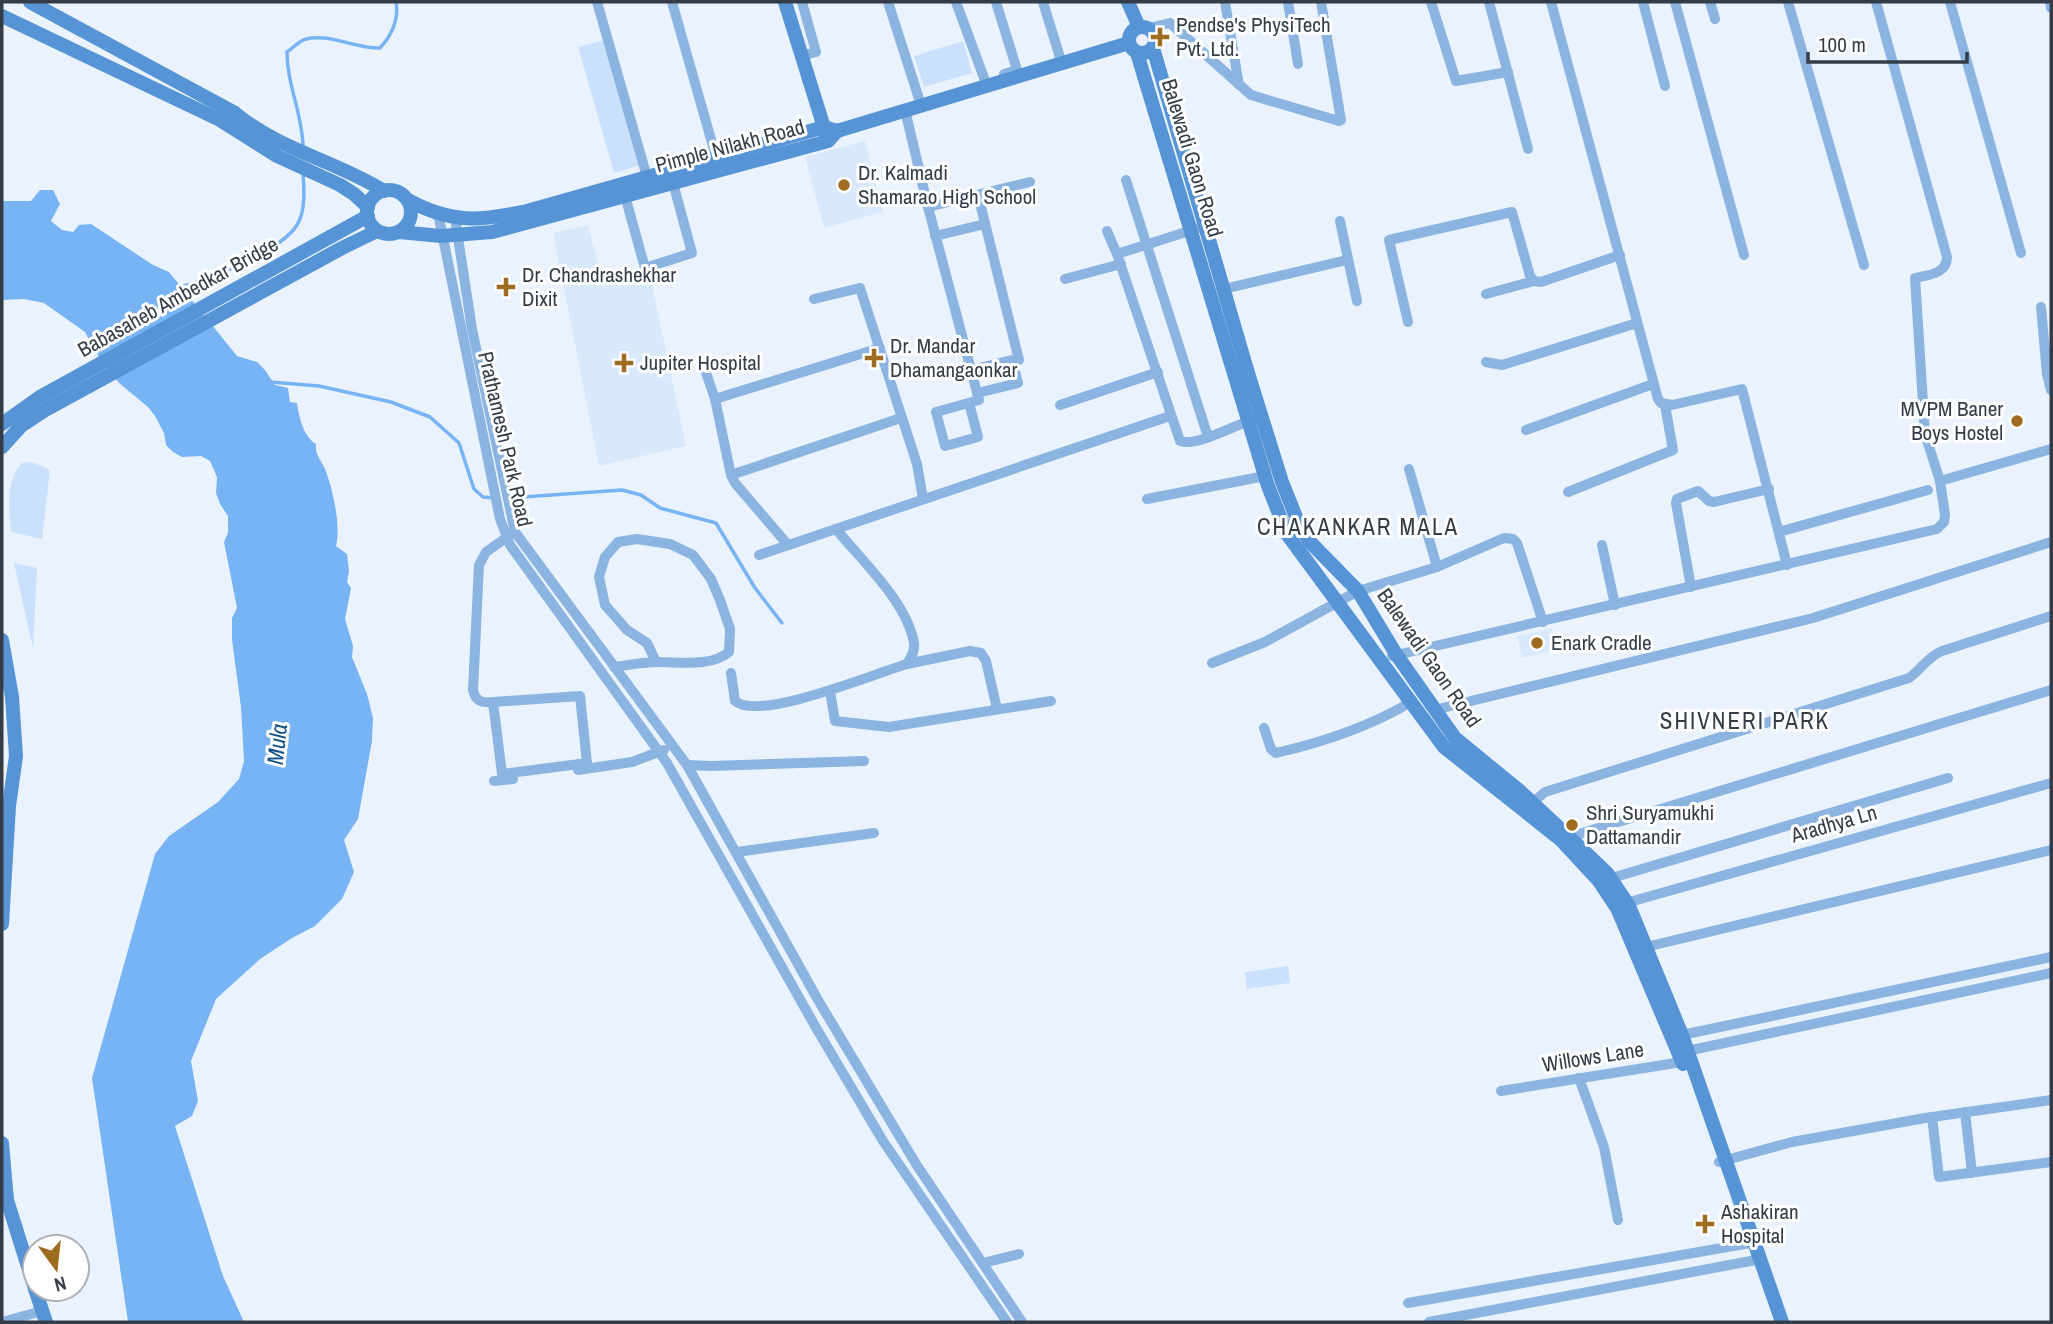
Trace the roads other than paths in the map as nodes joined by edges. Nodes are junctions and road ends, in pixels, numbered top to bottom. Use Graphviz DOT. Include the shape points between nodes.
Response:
graph roads {
  1 [pos="30,2"];
  2 [pos="597,2"];
  3 [pos="672,2"];
  4 [pos="785,2"];
  5 [pos="802,2"];
  6 [pos="888,2"];
  7 [pos="956,2"];
  8 [pos="996,2"];
  9 [pos="1043,2"];
  10 [pos="1128,2"];
  11 [pos="1225,2"];
  12 [pos="1288,2"];
  13 [pos="1321,2"];
  14 [pos="1431,2"];
  15 [pos="1489,2"];
  16 [pos="1551,2"];
  17 [pos="1643,2"];
  18 [pos="1675,2"];
  19 [pos="1710,2"];
  20 [pos="1788,2"];
  21 [pos="1876,2"];
  22 [pos="1950,2"];
  23 [pos="2050,2"];
  24 [pos="2051,8"];
  25 [pos="2,16"];
  26 [pos="1715,19"];
  27 [pos="1144,28"];
  28 [pos="1133,48"];
  29 [pos="1153,48"];
  30 [pos="801,56"];
  31 [pos="1062,64"];
  32 [pos="1298,64"];
  33 [pos="1508,72"];
  34 [pos="986,83"];
  35 [pos="1240,85"];
  36 [pos="1665,86"];
  37 [pos="922,105"];
  38 [pos="905,110"];
  39 [pos="830,133"];
  40 [pos="1528,149"];
  41 [pos="279,150"];
  42 [pos="716,158"];
  43 [pos="323,168"];
  44 [pos="647,177"];
  45 [pos="1126,180"];
  46 [pos="1030,182"];
  47 [pos="673,183"];
  48 [pos="384,191"];
  49 [pos="978,195"];
  50 [pos="625,196"];
  51 [pos="408,200"];
  52 [pos="928,207"];
  53 [pos="368,212"];
  54 [pos="438,213"];
  55 [pos="455,218"];
  56 [pos="1340,221"];
  57 [pos="985,224"];
  58 [pos="1198,228"];
  59 [pos="377,231"];
  60 [pos="1107,231"];
  61 [pos="399,232"];
  62 [pos="440,236"];
  63 [pos="457,236"];
  64 [pos="935,236"];
  65 [pos="339,242"];
  66 [pos="1146,246"];
  67 [pos="2021,253"];
  68 [pos="1620,255"];
  69 [pos="1744,255"];
  70 [pos="1119,259"];
  71 [pos="1347,260"];
  72 [pos="1864,265"];
  73 [pos="1065,279"];
  74 [pos="1534,281"];
  75 [pos="1224,289"];
  76 [pos="1486,294"];
  77 [pos="814,299"];
  78 [pos="1357,301"];
  79 [pos="2041,307"];
  80 [pos="1408,322"];
  81 [pos="1637,323"];
  82 [pos="880,348"];
  83 [pos="701,358"];
  84 [pos="1020,360"];
  85 [pos="1486,362"];
  86 [pos="971,370"];
  87 [pos="1158,372"];
  88 [pos="1653,384"];
  89 [pos="2051,390"];
  90 [pos="977,393"];
  91 [pos="715,399"];
  92 [pos="43,403"];
  93 [pos="969,403"];
  94 [pos="1060,405"];
  95 [pos="1665,405"];
  96 [pos="1170,416"];
  97 [pos="901,418"];
  98 [pos="1255,419"];
  99 [pos="2,424"];
  100 [pos="1526,430"];
  101 [pos="1208,437"];
  102 [pos="2,447"];
  103 [pos="2051,449"];
  104 [pos="1409,469"];
  105 [pos="731,475"];
  106 [pos="1265,476"];
  107 [pos="1940,481"];
  108 [pos="1769,489"];
  109 [pos="1928,490"];
  110 [pos="1569,492"];
  111 [pos="923,499"];
  112 [pos="1147,499"];
  113 [pos="836,529"];
  114 [pos="1779,531"];
  115 [pos="511,535"];
  116 [pos="2051,542"];
  117 [pos="788,545"];
  118 [pos="1602,545"];
  119 [pos="759,555"];
  120 [pos="1787,565"];
  121 [pos="1437,568"];
  122 [pos="1691,587"];
  123 [pos="1357,591"];
  124 [pos="1339,603"];
  125 [pos="1615,605"];
  126 [pos="2051,616"];
  127 [pos="1542,622"];
  128 [pos="2,640"];
  129 [pos="1389,658"];
  130 [pos="656,662"];
  131 [pos="1212,663"];
  132 [pos="906,664"];
  133 [pos="614,667"];
  134 [pos="731,673"];
  135 [pos="2051,690"];
  136 [pos="830,691"];
  137 [pos="1051,701"];
  138 [pos="493,702"];
  139 [pos="1411,702"];
  140 [pos="997,709"];
  141 [pos="1434,710"];
  142 [pos="1264,728"];
  143 [pos="672,745"];
  144 [pos="660,753"];
  145 [pos="864,761"];
  146 [pos="687,765"];
  147 [pos="1948,778"];
  148 [pos="494,781"];
  149 [pos="2051,783"];
  150 [pos="1532,803"];
  151 [pos="874,832"];
  152 [pos="1572,839"];
  153 [pos="2051,850"];
  154 [pos="737,852"];
  155 [pos="1605,880"];
  156 [pos="1626,903"];
  157 [pos="2,924"];
  158 [pos="1646,947"];
  159 [pos="2051,957"];
  160 [pos="2051,973"];
  161 [pos="1704,1030"];
  162 [pos="1682,1035"];
  163 [pos="1707,1045"];
  164 [pos="1686,1058"];
  165 [pos="1579,1077"];
  166 [pos="1501,1091"];
  167 [pos="2051,1100"];
  168 [pos="1965,1112"];
  169 [pos="1932,1117"];
  170 [pos="2,1143"];
  171 [pos="1722,1161"];
  172 [pos="2051,1162"];
  173 [pos="1972,1173"];
  174 [pos="1618,1220"];
  175 [pos="1752,1243"];
  176 [pos="21,1244"];
  177 [pos="1019,1254"];
  178 [pos="1758,1259"];
  179 [pos="983,1263"];
  180 [pos="1408,1303"];
  181 [pos="44,1317"];
  182 [pos="2,1322"];
  183 [pos="1007,1322"];
  184 [pos="1022,1322"];
  185 [pos="1429,1322"];
  186 [pos="1776,1322"];
  187 [pos="1782,1322"];
  1 -- 41 [label="main road" via="236,113"];
  2 -- 44 [label="street"];
  3 -- 42 [label="street"];
  4 -- 30 [label="main road"];
  5 -- 30 [label="street" via="816,52"];
  6 -- 37 [label="street"];
  7 -- 34 [label="street"];
  8 -- 34 [label="street" via="1017,70"];
  9 -- 31 [label="street"];
  10 -- 27 [label="main road"];
  11 -- 35 [label="street"];
  12 -- 32 [label="street"];
  13 -- 35 [label="street" via="1341,120 1251,100"];
  14 -- 33 [label="street" via="1456,81"];
  15 -- 33 [label="street"];
  16 -- 68 [label="street"];
  17 -- 36 [label="street"];
  18 -- 69 [label="street"];
  19 -- 26 [label="street"];
  20 -- 72 [label="street"];
  21 -- 107 [label="street" via="1947,257 1944,268 1915,278 1925,434"];
  22 -- 67 [label="street"];
  23 -- 24 [label="street"];
  25 -- 41 [label="main road"];
  27 -- 28 [label="main road" via="1130,33"];
  27 -- 29 [label="main road" via="1156,37"];
  27 -- 35 [label="street" via="1170,23"];
  28 -- 29 [label="main road" via="1146,53"];
  28 -- 31 [label="main road"];
  28 -- 58 [label="main road, Balewadi Gaon Road"];
  29 -- 58 [label="main road, Balewadi Gaon Road"];
  30 -- 39 [label="main road"];
  31 -- 34 [label="main road"];
  33 -- 40 [label="street"];
  34 -- 37 [label="main road"];
  37 -- 38 [label="main road"];
  38 -- 39 [label="main road"];
  38 -- 52 [label="street"];
  39 -- 42 [label="main road, Pimple Nilakh Road"];
  39 -- 47 [label="main road, Pimple Nilakh Road"];
  41 -- 43 [label="main road"];
  42 -- 44 [label="main road, Pimple Nilakh Road"];
  43 -- 48 [label="main road" via="366,179"];
  43 -- 53 [label="main road"];
  44 -- 55 [label="main road, Pimple Nilakh Road" via="491,219"];
  45 -- 66 [label="street"];
  46 -- 49 [label="street"];
  47 -- 50 [label="main road, Pimple Nilakh Road"];
  47 -- 50 [label="street" via="692,253 645,268"];
  48 -- 51 [label="main road" via="398,192"];
  48 -- 53 [label="main road" via="372,198"];
  49 -- 52 [label="street"];
  49 -- 57 [label="street"];
  50 -- 63 [label="main road, Pimple Nilakh Road" via="512,228"];
  51 -- 54 [label="main road, Pimple Nilakh Road"];
  51 -- 61 [label="main road" via="409,222"];
  52 -- 64 [label="street"];
  53 -- 59 [label="main road"];
  53 -- 65 [label="main road"];
  54 -- 55 [label="main road, Pimple Nilakh Road"];
  54 -- 62 [label="street, Prathamesh Park Road"];
  55 -- 63 [label="street, Prathamesh Park Road"];
  56 -- 71 [label="street"];
  57 -- 64 [label="street"];
  57 -- 84 [label="street"];
  58 -- 66 [label="street"];
  58 -- 75 [label="main road, Balewadi Gaon Road"];
  58 -- 98 [label="main road, Balewadi Gaon Road"];
  59 -- 61 [label="main road"];
  59 -- 65 [label="main road"];
  60 -- 70 [label="street"];
  61 -- 62 [label="main road, Pimple Nilakh Road"];
  62 -- 63 [label="main road, Pimple Nilakh Road"];
  62 -- 115 [label="street, Prathamesh Park Road" via="497,505"];
  63 -- 115 [label="street, Prathamesh Park Road"];
  64 -- 86 [label="street"];
  65 -- 92 [label="main road, Babasaheb Ambedkar Bridge"];
  66 -- 70 [label="street"];
  66 -- 101 [label="street"];
  68 -- 74 [label="street"];
  68 -- 81 [label="street"];
  70 -- 73 [label="street"];
  70 -- 87 [label="street"];
  71 -- 75 [label="street"];
  71 -- 78 [label="street"];
  74 -- 76 [label="street"];
  74 -- 80 [label="street" via="1512,212 1389,240"];
  75 -- 98 [label="main road, Balewadi Gaon Road"];
  77 -- 82 [label="street" via="860,288"];
  79 -- 89 [label="street"];
  81 -- 85 [label="street" via="1502,365"];
  81 -- 88 [label="street"];
  82 -- 91 [label="street"];
  82 -- 97 [label="street"];
  83 -- 91 [label="street"];
  86 -- 90 [label="street"];
  86 -- 90 [label="street" via="1012,360 1018,383"];
  87 -- 94 [label="street"];
  87 -- 96 [label="street"];
  88 -- 95 [label="street"];
  88 -- 100 [label="street"];
  90 -- 93 [label="street" via="979,400"];
  91 -- 105 [label="street"];
  92 -- 99 [label="main road"];
  92 -- 102 [label="main road"];
  93 -- 93 [label="street" via="936,412 945,446 978,437"];
  95 -- 108 [label="street" via="1742,389"];
  95 -- 110 [label="street" via="1673,450"];
  96 -- 101 [label="street" via="1180,441"];
  96 -- 111 [label="street"];
  97 -- 105 [label="street"];
  97 -- 111 [label="street"];
  98 -- 101 [label="street"];
  98 -- 106 [label="main road, Balewadi Gaon Road"];
  98 -- 123 [label="main road, Balewadi Gaon Road" via="1300,527"];
  103 -- 107 [label="street"];
  104 -- 121 [label="street"];
  105 -- 117 [label="street"];
  106 -- 112 [label="street"];
  106 -- 124 [label="main road, Balewadi Gaon Road" via="1287,534"];
  107 -- 120 [label="street" via="1945,515 1937,529"];
  108 -- 114 [label="street"];
  108 -- 122 [label="street" via="1714,502 1698,491 1677,499"];
  109 -- 114 [label="street"];
  111 -- 113 [label="street"];
  113 -- 117 [label="street"];
  113 -- 132 [label="street" via="901,609 914,645"];
  114 -- 120 [label="street"];
  115 -- 133 [label="street, Prathamesh Park Road"];
  115 -- 138 [label="street" via="486,552 479,565 473,690 481,702"];
  115 -- 144 [label="street, Prathamesh Park Road"];
  116 -- 141 [label="street" via="1813,618"];
  117 -- 119 [label="street"];
  118 -- 125 [label="street"];
  120 -- 122 [label="street"];
  121 -- 123 [label="street"];
  121 -- 127 [label="street" via="1504,538 1513,539"];
  122 -- 125 [label="street"];
  123 -- 124 [label="street"];
  123 -- 129 [label="main road, Balewadi Gaon Road"];
  124 -- 129 [label="main road, Balewadi Gaon Road"];
  124 -- 131 [label="street" via="1265,642"];
  125 -- 127 [label="street"];
  126 -- 150 [label="street" via="1935,654 1909,678 1545,792"];
  127 -- 129 [label="street"];
  128 -- 157 [label="main road" via="16,756"];
  129 -- 139 [label="main road, Balewadi Gaon Road"];
  129 -- 141 [label="main road, Balewadi Gaon Road"];
  130 -- 130 [label="street" via="722,658 729,652 730,629 711,579 693,555 670,544 637,538 618,542 605,557 599,577 605,605 627,630 647,643"];
  130 -- 133 [label="street"];
  132 -- 136 [label="street"];
  132 -- 140 [label="street" via="970,651 981,653"];
  133 -- 143 [label="street, Prathamesh Park Road"];
  134 -- 136 [label="street" via="735,701 746,706 763,707"];
  135 -- 152 [label="street"];
  136 -- 140 [label="street" via="835,720 889,727"];
  137 -- 140 [label="street"];
  138 -- 138 [label="street" via="580,696 587,763 502,774"];
  139 -- 142 [label="street" via="1361,728 1276,753"];
  139 -- 155 [label="main road, Balewadi Gaon Road" via="1444,747"];
  141 -- 150 [label="main road, Balewadi Gaon Road" via="1455,738"];
  143 -- 144 [label="street"];
  143 -- 146 [label="street, Prathamesh Park Road"];
  144 -- 148 [label="street" via="621,764"];
  144 -- 183 [label="street, Prathamesh Park Road" via="883,1141"];
  145 -- 146 [label="street"];
  146 -- 154 [label="street, Prathamesh Park Road"];
  147 -- 155 [label="street"];
  149 -- 156 [label="street, Aradhya Ln"];
  150 -- 152 [label="main road, Balewadi Gaon Road"];
  151 -- 154 [label="street"];
  152 -- 155 [label="main road, Balewadi Gaon Road"];
  153 -- 158 [label="street"];
  154 -- 179 [label="street, Prathamesh Park Road" via="916,1164"];
  155 -- 156 [label="main road, Balewadi Gaon Road"];
  155 -- 164 [label="main road, Balewadi Gaon Road"];
  156 -- 158 [label="main road, Balewadi Gaon Road"];
  158 -- 162 [label="main road, Balewadi Gaon Road"];
  159 -- 161 [label="street"];
  160 -- 163 [label="street, Willows Lane"];
  161 -- 162 [label="street"];
  161 -- 163 [label="street"];
  162 -- 164 [label="main road, Balewadi Gaon Road"];
  163 -- 164 [label="street, Willows Lane"];
  164 -- 165 [label="street, Willows Lane"];
  164 -- 171 [label="main road, Balewadi Gaon Road"];
  165 -- 166 [label="street, Willows Lane"];
  165 -- 174 [label="street" via="1604,1147"];
  167 -- 168 [label="street"];
  168 -- 169 [label="street"];
  168 -- 173 [label="street"];
  169 -- 171 [label="street" via="1792,1142"];
  169 -- 173 [label="street" via="1939,1177"];
  170 -- 176 [label="main road" via="7,1200"];
  171 -- 175 [label="main road, Balewadi Gaon Road"];
  172 -- 173 [label="street"];
  175 -- 178 [label="main road, Balewadi Gaon Road"];
  175 -- 180 [label="street"];
  177 -- 179 [label="street"];
  178 -- 185 [label="street"];
  178 -- 186 [label="main road, Balewadi Gaon Road"];
  178 -- 187 [label="main road, Balewadi Gaon Road"];
  179 -- 184 [label="street, Prathamesh Park Road"];
  181 -- 182 [label="street"];
}
